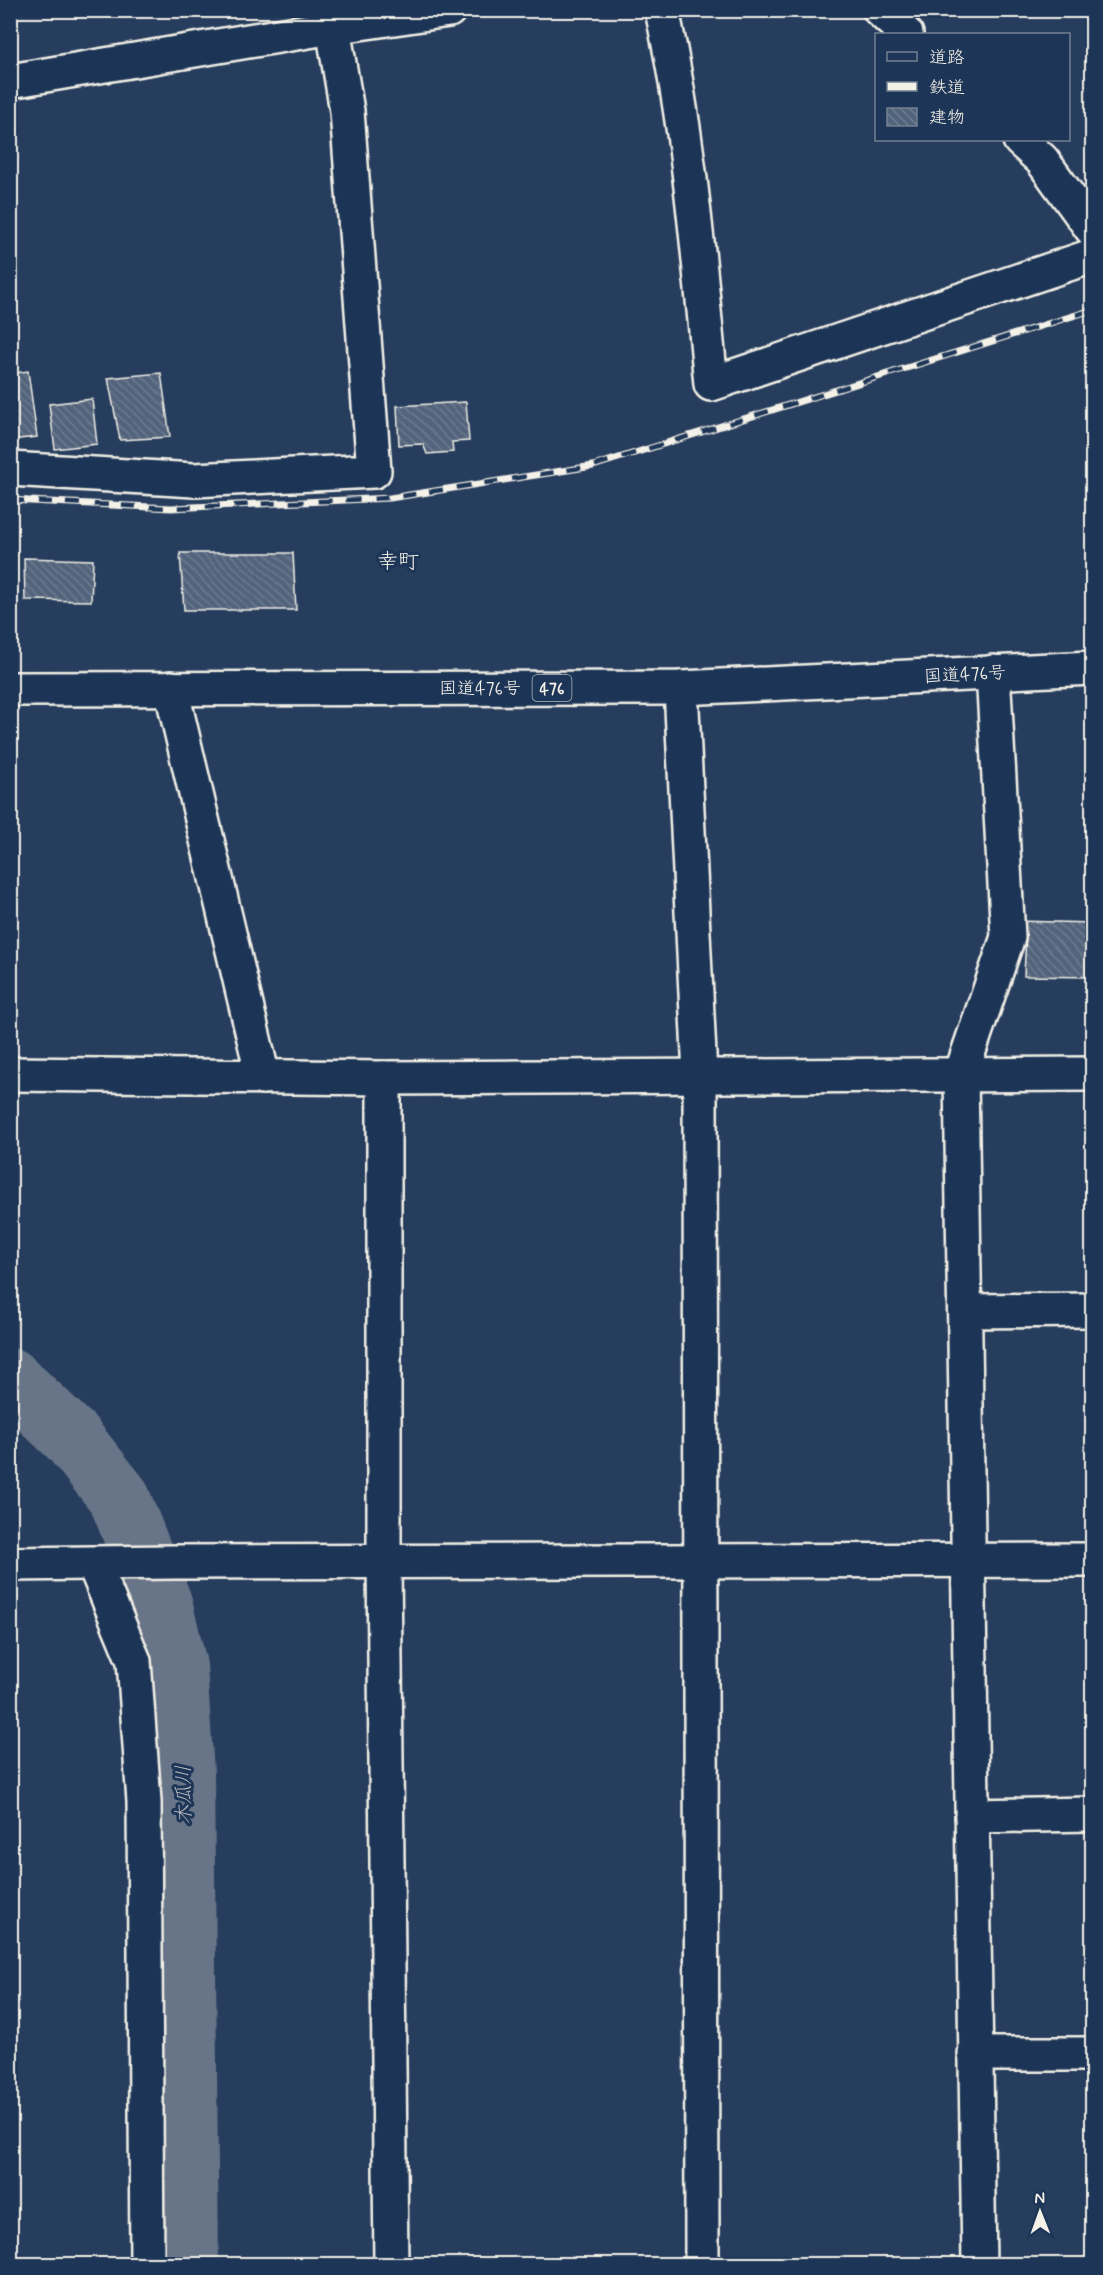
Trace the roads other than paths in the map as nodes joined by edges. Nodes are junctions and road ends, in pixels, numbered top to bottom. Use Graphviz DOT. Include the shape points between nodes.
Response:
graph roads {
  1 [pos="449,10"];
  2 [pos="662,10"];
  3 [pos="880,10"];
  4 [pos="331,19"];
  5 [pos="905,33"];
  6 [pos="10,81"];
  7 [pos="1021,141"];
  8 [pos="1092,229"];
  9 [pos="1092,256"];
  10 [pos="10,469"];
  11 [pos="1092,668"];
  12 [pos="993,672"];
  13 [pos="171,688"];
  14 [pos="681,688"];
  15 [pos="10,689"];
  16 [pos="10,1074"];
  17 [pos="961,1074"];
  18 [pos="1092,1074"];
  19 [pos="700,1075"];
  20 [pos="263,1077"];
  21 [pos="384,1078"];
  22 [pos="1092,1310"];
  23 [pos="965,1311"];
  24 [pos="702,1560"];
  25 [pos="968,1560"];
  26 [pos="1092,1560"];
  27 [pos="384,1562"];
  28 [pos="104,1563"];
  29 [pos="10,1564"];
  30 [pos="1092,1814"];
  31 [pos="972,1816"];
  32 [pos="1092,2054"];
  33 [pos="975,2055"];
  34 [pos="147,2265"];
  35 [pos="391,2265"];
  36 [pos="702,2265"];
  37 [pos="978,2265"];
  1 -- 4 [label="main road"];
  2 -- 9 [label="main road" via="691,172 711,384"];
  3 -- 5 [label="main road"];
  4 -- 6 [label="main road"];
  4 -- 10 [label="main road" via="347,111 374,471 194,480"];
  7 -- 8 [label="main road" via="1042,160"];
  11 -- 12 [label="main road, 国道476号 / 476"];
  12 -- 14 [label="main road, 国道476号 / 476"];
  12 -- 17 [label="main road" via="1008,937"];
  13 -- 14 [label="main road, 国道476号 / 476"];
  13 -- 15 [label="main road, 国道476号 / 476"];
  13 -- 20 [label="main road"];
  14 -- 19 [label="main road"];
  16 -- 20 [label="main road"];
  17 -- 18 [label="main road"];
  17 -- 19 [label="main road"];
  17 -- 23 [label="main road"];
  19 -- 21 [label="main road"];
  19 -- 24 [label="main road"];
  20 -- 21 [label="main road"];
  21 -- 27 [label="main road"];
  22 -- 23 [label="main road"];
  23 -- 25 [label="main road"];
  24 -- 25 [label="main road"];
  24 -- 27 [label="main road"];
  24 -- 36 [label="main road"];
  25 -- 26 [label="main road"];
  25 -- 31 [label="main road"];
  27 -- 28 [label="main road"];
  27 -- 35 [label="main road"];
  28 -- 29 [label="main road"];
  28 -- 34 [label="main road" via="134,1661 144,1802"];
  30 -- 31 [label="main road"];
  31 -- 33 [label="main road"];
  32 -- 33 [label="main road"];
  33 -- 37 [label="main road"];
}
